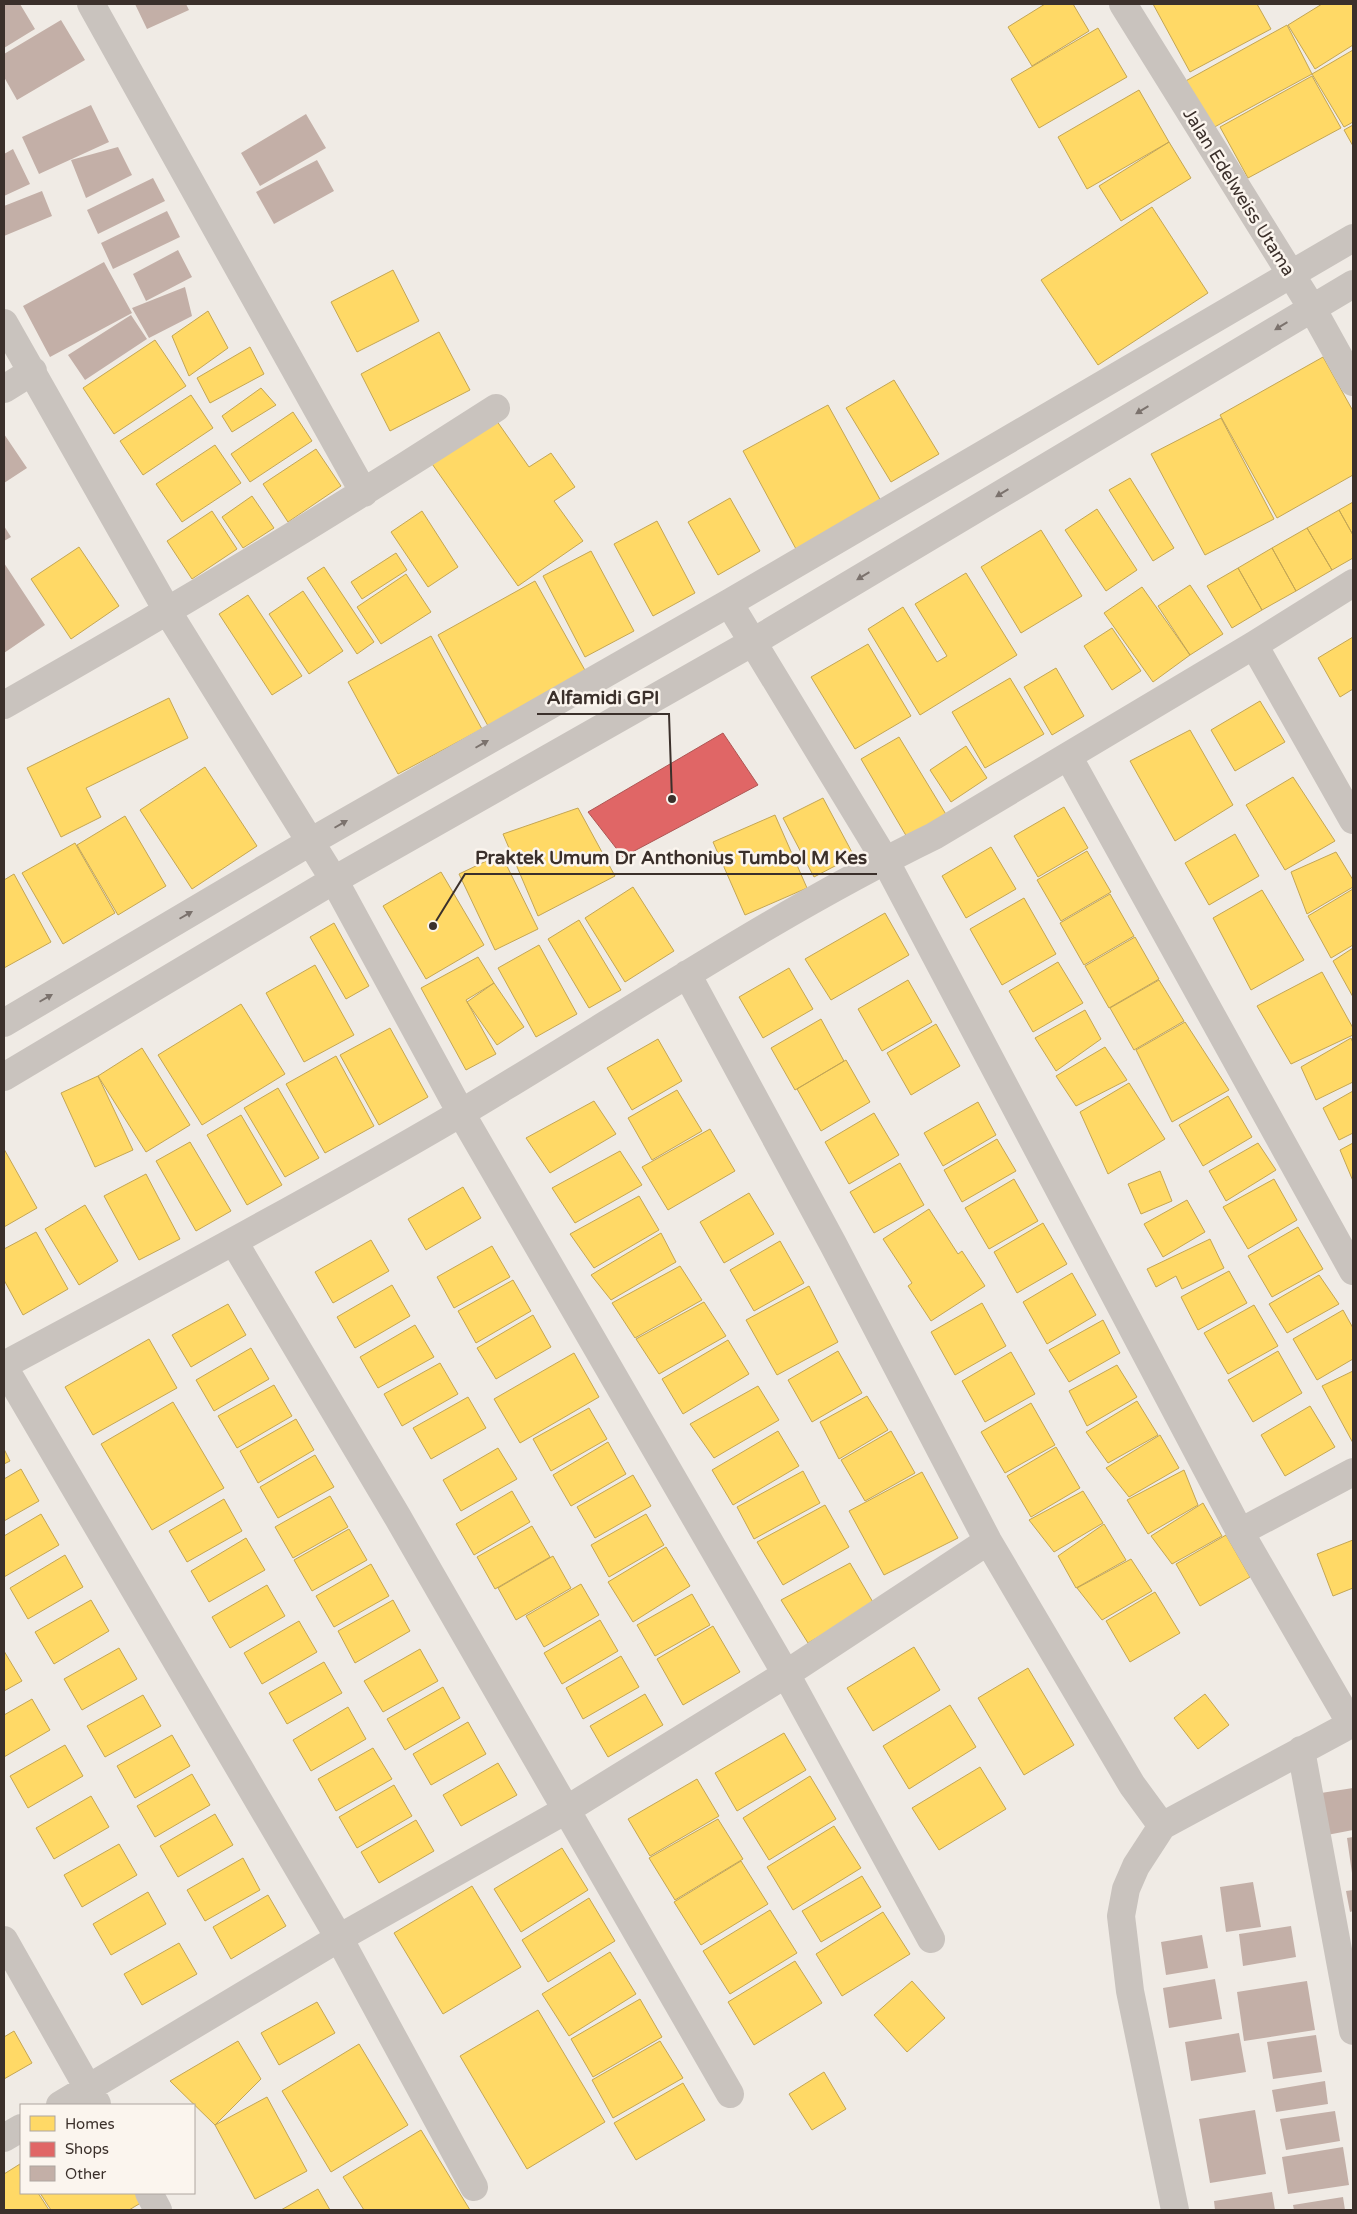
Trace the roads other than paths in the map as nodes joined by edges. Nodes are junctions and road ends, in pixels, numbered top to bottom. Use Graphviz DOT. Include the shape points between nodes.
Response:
graph roads {
  1 [pos="92,4"];
  2 [pos="1123,4"];
  3 [pos="1353,238"];
  4 [pos="1290,275"];
  5 [pos="1353,284"];
  6 [pos="1312,308"];
  7 [pos="4,323"];
  8 [pos="33,372"];
  9 [pos="1353,382"];
  10 [pos="4,389"];
  11 [pos="496,408"];
  12 [pos="364,493"];
  13 [pos="1353,583"];
  14 [pos="729,603"];
  15 [pos="168,612"];
  16 [pos="753,642"];
  17 [pos="1254,645"];
  18 [pos="4,705"];
  19 [pos="1068,756"];
  20 [pos="1353,820"];
  21 [pos="310,842"];
  22 [pos="885,860"];
  23 [pos="334,880"];
  24 [pos="687,974"];
  25 [pos="4,1023"];
  26 [pos="4,1077"];
  27 [pos="462,1112"];
  28 [pos="234,1242"];
  29 [pos="1353,1271"];
  30 [pos="4,1366"];
  31 [pos="1353,1472"];
  32 [pos="1240,1532"];
  33 [pos="988,1541"];
  34 [pos="786,1674"];
  35 [pos="1352,1724"];
  36 [pos="1301,1750"];
  37 [pos="566,1810"];
  38 [pos="1162,1826"];
  39 [pos="339,1938"];
  40 [pos="931,1939"];
  41 [pos="4,1940"];
  42 [pos="1353,2030"];
  43 [pos="730,2094"];
  44 [pos="93,2097"];
  45 [pos="64,2104"];
  46 [pos="20,2129"];
  47 [pos="4,2138"];
  48 [pos="474,2187"];
  49 [pos="150,2194"];
  50 [pos="158,2210"];
  51 [pos="1175,2210"];
  1 -- 12 [label="street"];
  2 -- 4 [label="street, Jalan Edelweiss Utama"];
  3 -- 4 [label="street"];
  4 -- 6 [label="street, Jalan Edelweiss Utama"];
  4 -- 14 [label="street"];
  5 -- 6 [label="street"];
  6 -- 9 [label="street, Jalan Edelweiss Utama"];
  6 -- 16 [label="street, one-way"];
  7 -- 8 [label="street"];
  8 -- 10 [label="street"];
  8 -- 15 [label="street"];
  11 -- 12 [label="street"];
  12 -- 15 [label="street"];
  13 -- 17 [label="street"];
  14 -- 16 [label="street"];
  21 -- 14 [label="street, one-way"];
  15 -- 18 [label="street"];
  15 -- 21 [label="street"];
  16 -- 22 [label="street"];
  16 -- 23 [label="street"];
  17 -- 19 [label="street"];
  17 -- 20 [label="street"];
  19 -- 22 [label="street" via="934,836"];
  19 -- 29 [label="street"];
  21 -- 23 [label="street"];
  25 -- 21 [label="street, one-way"];
  22 -- 24 [label="street"];
  22 -- 32 [label="street"];
  23 -- 26 [label="street"];
  23 -- 27 [label="street"];
  24 -- 27 [label="street"];
  24 -- 33 [label="street"];
  27 -- 28 [label="street"];
  27 -- 34 [label="street"];
  28 -- 30 [label="street"];
  28 -- 37 [label="street"];
  30 -- 39 [label="street"];
  31 -- 32 [label="street"];
  32 -- 35 [label="street"];
  33 -- 34 [label="street"];
  33 -- 38 [label="street" via="1132,1786"];
  34 -- 37 [label="street"];
  34 -- 40 [label="street"];
  35 -- 36 [label="street"];
  36 -- 38 [label="street"];
  36 -- 42 [label="street"];
  37 -- 39 [label="street"];
  37 -- 43 [label="street"];
  38 -- 51 [label="street" via="1136,1866 1126,1889 1121,1916 1130,1991"];
  39 -- 44 [label="street"];
  39 -- 48 [label="street"];
  41 -- 44 [label="street"];
  44 -- 45 [label="street"];
  46 -- 47 [label="street"];
  49 -- 50 [label="street"];
}
